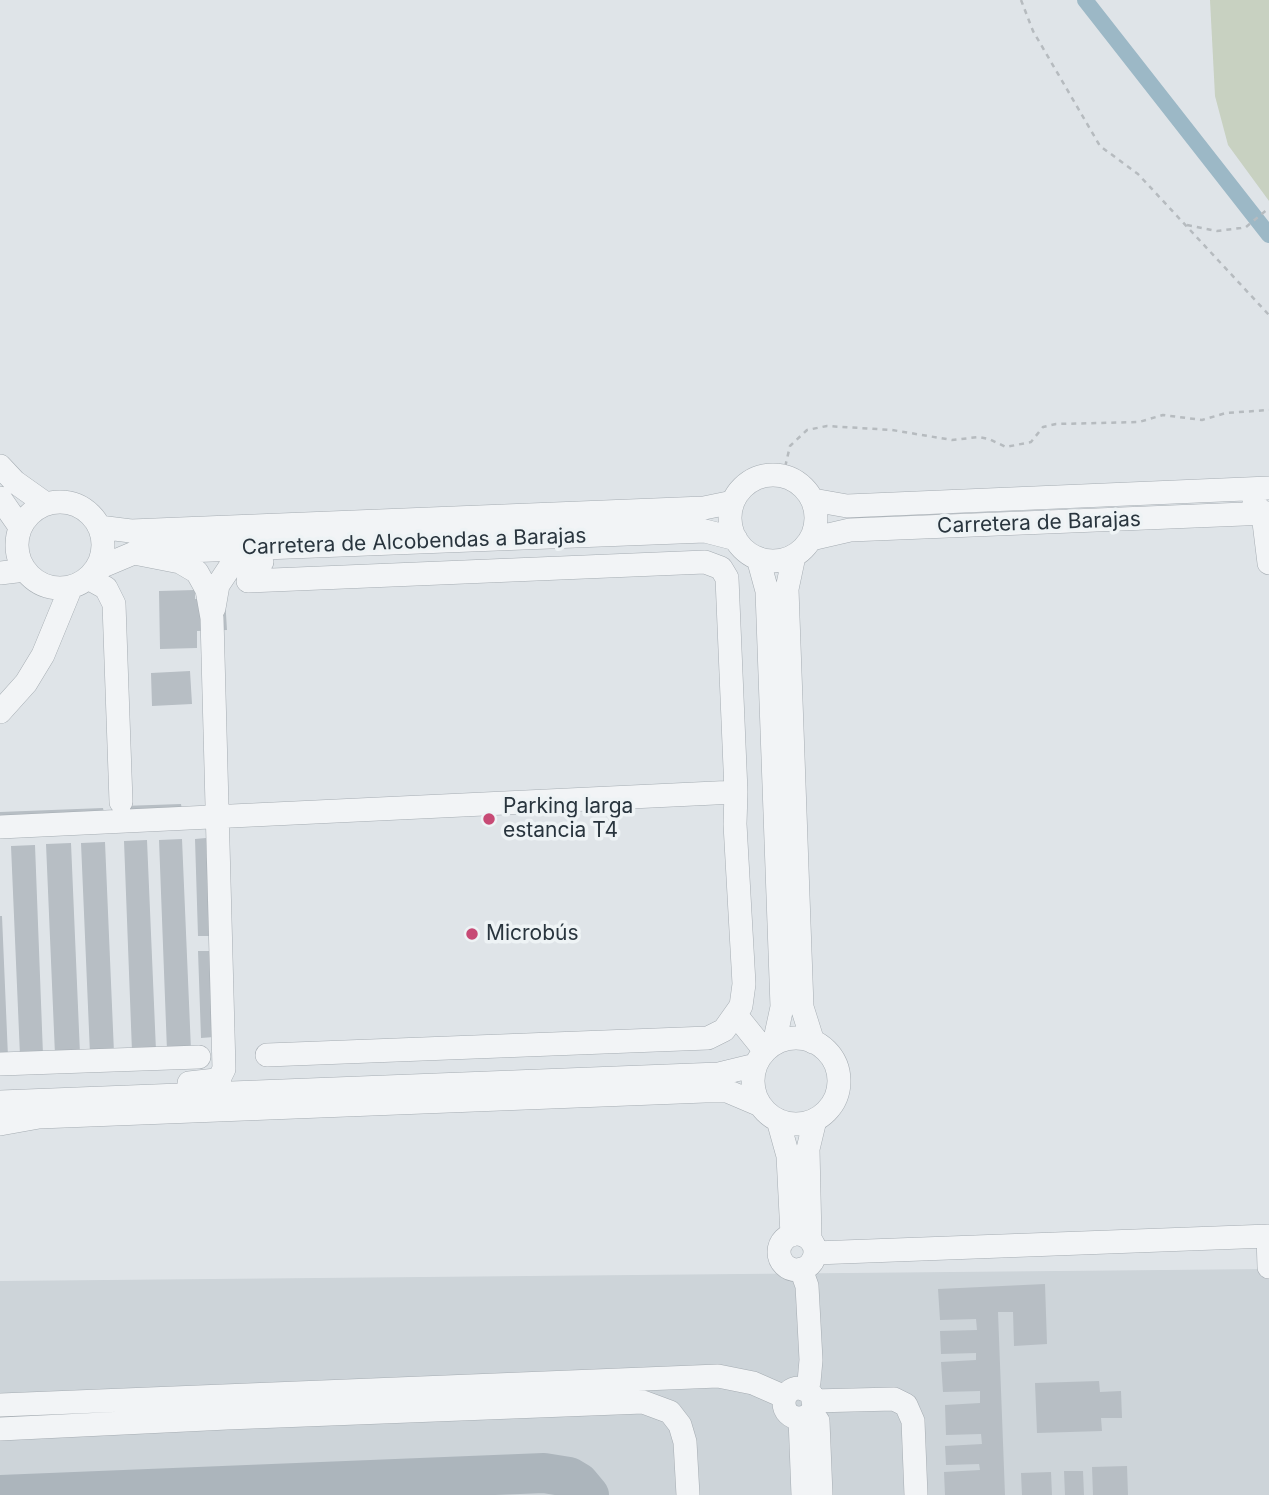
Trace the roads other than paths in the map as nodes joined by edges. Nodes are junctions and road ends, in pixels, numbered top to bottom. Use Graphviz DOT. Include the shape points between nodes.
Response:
graph roads {
  1 [pos="0,466"];
  2 [pos="1269,488"];
  3 [pos="1243,489"];
  4 [pos="0,498"];
  5 [pos="813,500"];
  6 [pos="733,502"];
  7 [pos="46,504"];
  8 [pos="1266,513"];
  9 [pos="99,527"];
  10 [pos="736,539"];
  11 [pos="811,539"];
  12 [pos="12,543"];
  13 [pos="389,543"];
  14 [pos="134,553"];
  15 [pos="794,556"];
  16 [pos="758,558"];
  17 [pos="1269,563"];
  18 [pos="0,573"];
  19 [pos="30,576"];
  20 [pos="85,578"];
  21 [pos="248,581"];
  22 [pos="212,618"];
  23 [pos="0,690"];
  24 [pos="0,712"];
  25 [pos="736,792"];
  26 [pos="121,802"];
  27 [pos="216,818"];
  28 [pos="0,827"];
  29 [pos="736,1015"];
  30 [pos="813,1042"];
  31 [pos="765,1053"];
  32 [pos="267,1055"];
  33 [pos="199,1057"];
  34 [pos="0,1064"];
  35 [pos="151,1096"];
  36 [pos="0,1102"];
  37 [pos="760,1105"];
  38 [pos="778,1120"];
  39 [pos="815,1120"];
  40 [pos="0,1124"];
  41 [pos="1268,1236"];
  42 [pos="805,1249"];
  43 [pos="1269,1266"];
  44 [pos="803,1404"];
  45 [pos="0,1405"];
  46 [pos="0,1429"];
  47 [pos="688,1495"];
  48 [pos="803,1495"];
  49 [pos="821,1495"];
  50 [pos="916,1495"];
  1 -- 7 [label="street"];
  2 -- 3 [label="street, Carretera de Barajas"];
  3 -- 5 [label="street, Carretera de Barajas" via="847,506"];
  3 -- 8 [label="street"];
  4 -- 12 [label="street"];
  5 -- 6 [label="street" via="793,479 764,475 750,481"];
  5 -- 11 [label="street" via="816,527"];
  6 -- 9 [label="street, Carretera de Alcobendas a Barajas" via="704,508 263,526 131,531"];
  6 -- 10 [label="street" via="731,527"];
  7 -- 9 [label="street" via="58,501 83,508"];
  7 -- 12 [label="street" via="26,517"];
  8 -- 11 [label="street, Carretera de Barajas" via="850,530"];
  8 -- 17 [label="street"];
  9 -- 20 [label="street" via="102,549"];
  10 -- 13 [label="street, Carretera de Alcobendas a Barajas" via="705,531"];
  10 -- 16 [label="street"];
  11 -- 15 [label="street"];
  12 -- 19 [label="street"];
  13 -- 14 [label="street, Carretera de Alcobendas a Barajas"];
  13 -- 22 [label="street" via="325,558 235,564 218,585"];
  14 -- 20 [label="street, Carretera de Alcobendas a Barajas"];
  14 -- 22 [label="street" via="180,562 197,572 207,590"];
  15 -- 16 [label="street" via="770,561"];
  15 -- 30 [label="street" via="787,589 802,1007"];
  16 -- 31 [label="street" via="767,591 782,1007"];
  18 -- 19 [label="street"];
  19 -- 20 [label="street" via="58,589"];
  19 -- 23 [label="street" via="44,600 46,625 37,649 16,678"];
  20 -- 24 [label="street" via="26,683"];
  20 -- 26 [label="street" via="106,589 114,604"];
  21 -- 25 [label="street" via="705,562 720,568 727,579"];
  22 -- 27 [label="street"];
  25 -- 27 [label="street"];
  25 -- 29 [label="street" via="744,984"];
  27 -- 28 [label="street"];
  27 -- 35 [label="street" via="225,1069 216,1080 170,1085"];
  29 -- 31 [label="street"];
  29 -- 32 [label="street" via="724,1030 708,1038"];
  30 -- 31 [label="street" via="793,1038"];
  30 -- 39 [label="street" via="833,1060 838,1080 834,1100"];
  31 -- 35 [label="street" via="719,1074"];
  31 -- 37 [label="street" via="753,1078"];
  33 -- 34 [label="street"];
  35 -- 36 [label="street"];
  37 -- 38 [label="street"];
  37 -- 40 [label="street" via="718,1090 52,1117"];
  38 -- 39 [label="street" via="790,1124"];
  38 -- 42 [label="street"];
  39 -- 42 [label="street" via="808,1149"];
  41 -- 42 [label="street"];
  41 -- 43 [label="street"];
  42 -- 44 [label="street" via="811,1360"];
  44 -- 45 [label="street" via="753,1382 719,1376"];
  44 -- 48 [label="street"];
  44 -- 49 [label="street" via="818,1421"];
  44 -- 50 [label="street" via="894,1399 906,1405 913,1421"];
  46 -- 47 [label="street" via="643,1402 670,1412 680,1425"];
}
